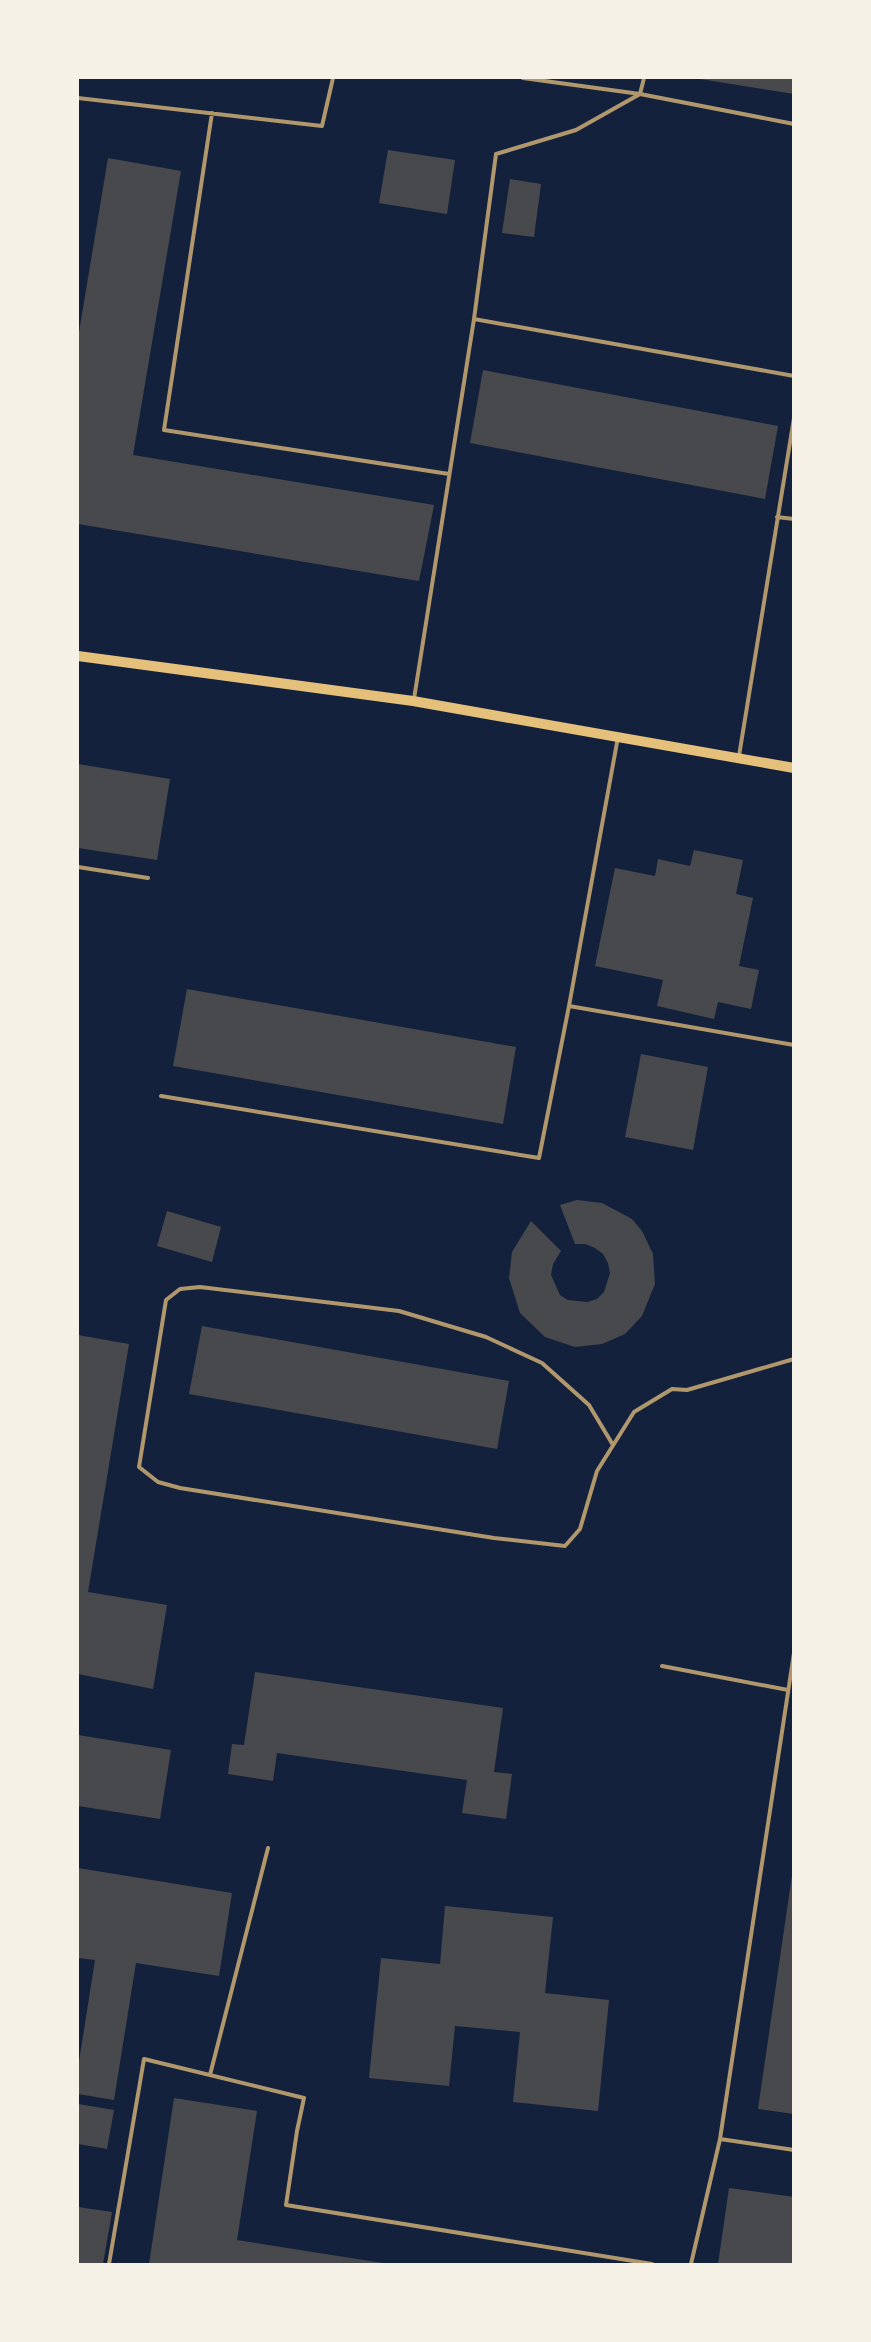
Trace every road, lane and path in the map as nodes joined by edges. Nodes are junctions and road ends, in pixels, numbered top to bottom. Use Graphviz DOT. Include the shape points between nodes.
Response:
graph roads {
  1 [pos="333,78"];
  2 [pos="523,78"];
  3 [pos="644,78"];
  4 [pos="640,94"];
  5 [pos="78,98"];
  6 [pos="212,113"];
  7 [pos="794,124"];
  8 [pos="474,319"];
  9 [pos="794,376"];
  10 [pos="794,418"];
  11 [pos="449,474"];
  12 [pos="778,517"];
  13 [pos="794,519"];
  14 [pos="78,656"];
  15 [pos="413,702"];
  16 [pos="618,737"];
  17 [pos="738,758"];
  18 [pos="794,768"];
  19 [pos="78,867"];
  20 [pos="148,878"];
  21 [pos="569,1006"];
  22 [pos="794,1044"];
  23 [pos="161,1096"];
  24 [pos="794,1359"];
  25 [pos="614,1445"];
  26 [pos="794,1653"];
  27 [pos="662,1666"];
  28 [pos="788,1690"];
  29 [pos="268,1848"];
  30 [pos="210,2075"];
  31 [pos="720,2139"];
  32 [pos="794,2150"];
  33 [pos="109,2264"];
  34 [pos="652,2264"];
  35 [pos="691,2264"];
  1 -- 6 [label="lane" via="322,126"];
  2 -- 4 [label="lane"];
  3 -- 4 [label="lane"];
  4 -- 7 [label="lane"];
  4 -- 8 [label="lane" via="576,130 496,154"];
  5 -- 6 [label="lane"];
  6 -- 11 [label="lane" via="164,430"];
  8 -- 9 [label="lane"];
  8 -- 11 [label="lane"];
  10 -- 12 [label="lane"];
  11 -- 15 [label="lane"];
  12 -- 13 [label="lane"];
  12 -- 17 [label="lane"];
  14 -- 15 [label="main road"];
  15 -- 16 [label="main road"];
  16 -- 17 [label="main road"];
  16 -- 21 [label="lane"];
  17 -- 18 [label="main road"];
  19 -- 20 [label="lane"];
  21 -- 22 [label="lane"];
  21 -- 23 [label="lane" via="539,1158"];
  24 -- 25 [label="lane" via="687,1390 672,1389 634,1412"];
  25 -- 25 [label="lane" via="597,1471 580,1529 565,1546 494,1538 180,1488 158,1482 139,1467 166,1300 180,1289 200,1286 399,1311 486,1338 542,1363 589,1405"];
  26 -- 28 [label="lane"];
  27 -- 28 [label="lane"];
  28 -- 31 [label="lane"];
  29 -- 30 [label="lane"];
  30 -- 33 [label="lane" via="144,2059"];
  30 -- 34 [label="lane" via="304,2098 286,2205"];
  31 -- 32 [label="lane"];
  31 -- 35 [label="lane"];
}
